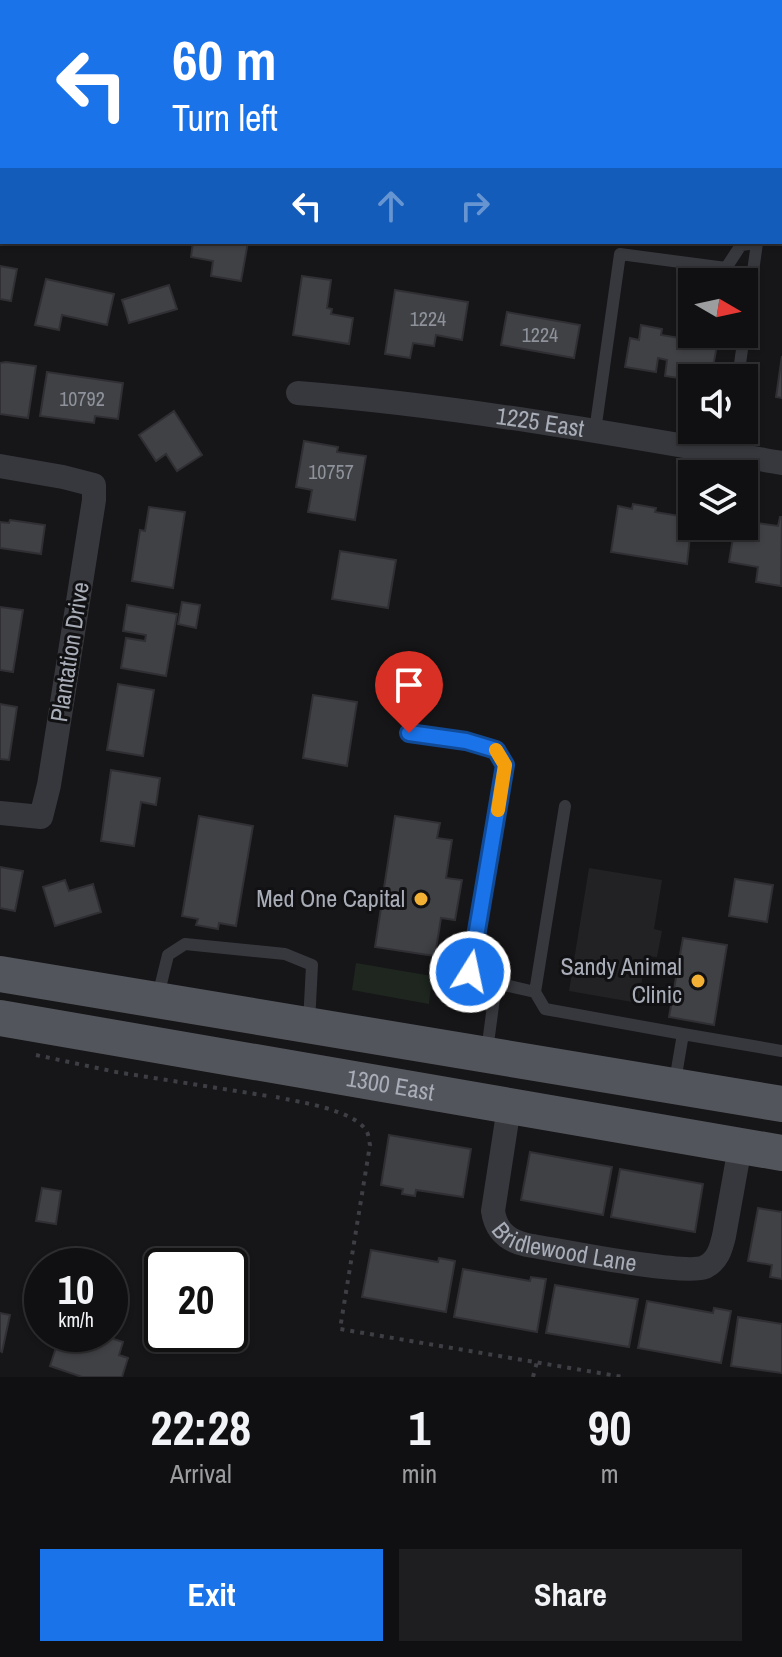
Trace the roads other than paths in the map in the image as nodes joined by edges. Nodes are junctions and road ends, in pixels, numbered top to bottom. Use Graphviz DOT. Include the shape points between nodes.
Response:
graph roads {
  1 [pos="744,244"];
  2 [pos="757,244"];
  3 [pos="626,248"];
  4 [pos="740,364"];
  5 [pos="298,393"];
  6 [pos="595,431"];
  7 [pos="678,438"];
  8 [pos="734,444"];
  9 [pos="782,463"];
  10 [pos="0,466"];
  11 [pos="409,733"];
  12 [pos="565,806"];
  13 [pos="0,813"];
  14 [pos="0,974"];
  15 [pos="496,983"];
  16 [pos="535,992"];
  17 [pos="156,1001"];
  18 [pos="0,1018"];
  19 [pos="309,1026"];
  20 [pos="683,1034"];
  21 [pos="782,1051"];
  22 [pos="486,1055"];
  23 [pos="674,1085"];
  24 [pos="782,1104"];
  25 [pos="509,1107"];
  26 [pos="740,1147"];
  27 [pos="782,1153"];
  1 -- 3 [label="lane" via="726,268"];
  2 -- 4 [label="lane"];
  3 -- 6 [label="lane" via="620,254"];
  5 -- 6 [label="street, 1225 East"];
  6 -- 7 [label="street, 1225 East"];
  8 -- 9 [label="street, 1225 East"];
  10 -- 13 [label="street, Plantation Drive" via="94,485 41,817"];
  11 -- 15 [label="lane" via="496,750 505,765 470,972"];
  12 -- 16 [label="lane"];
  14 -- 17 [label="main road, 1300 East"];
  15 -- 16 [label="lane"];
  15 -- 22 [label="lane"];
  16 -- 20 [label="lane" via="545,1009"];
  17 -- 19 [label="main road, 1300 East"];
  17 -- 19 [label="lane" via="168,955 185,944 285,954 312,965"];
  18 -- 25 [label="main road, 1300 East"];
  19 -- 22 [label="main road, 1300 East"];
  20 -- 21 [label="lane"];
  20 -- 23 [label="lane"];
  22 -- 23 [label="main road, 1300 East"];
  23 -- 24 [label="main road, 1300 East"];
  25 -- 26 [label="main road, 1300 East"];
  25 -- 26 [label="street, Bridlewood Lane" via="492,1201 494,1221 507,1237 527,1245 673,1268 709,1265 721,1249"];
  26 -- 27 [label="main road, 1300 East"];
}
